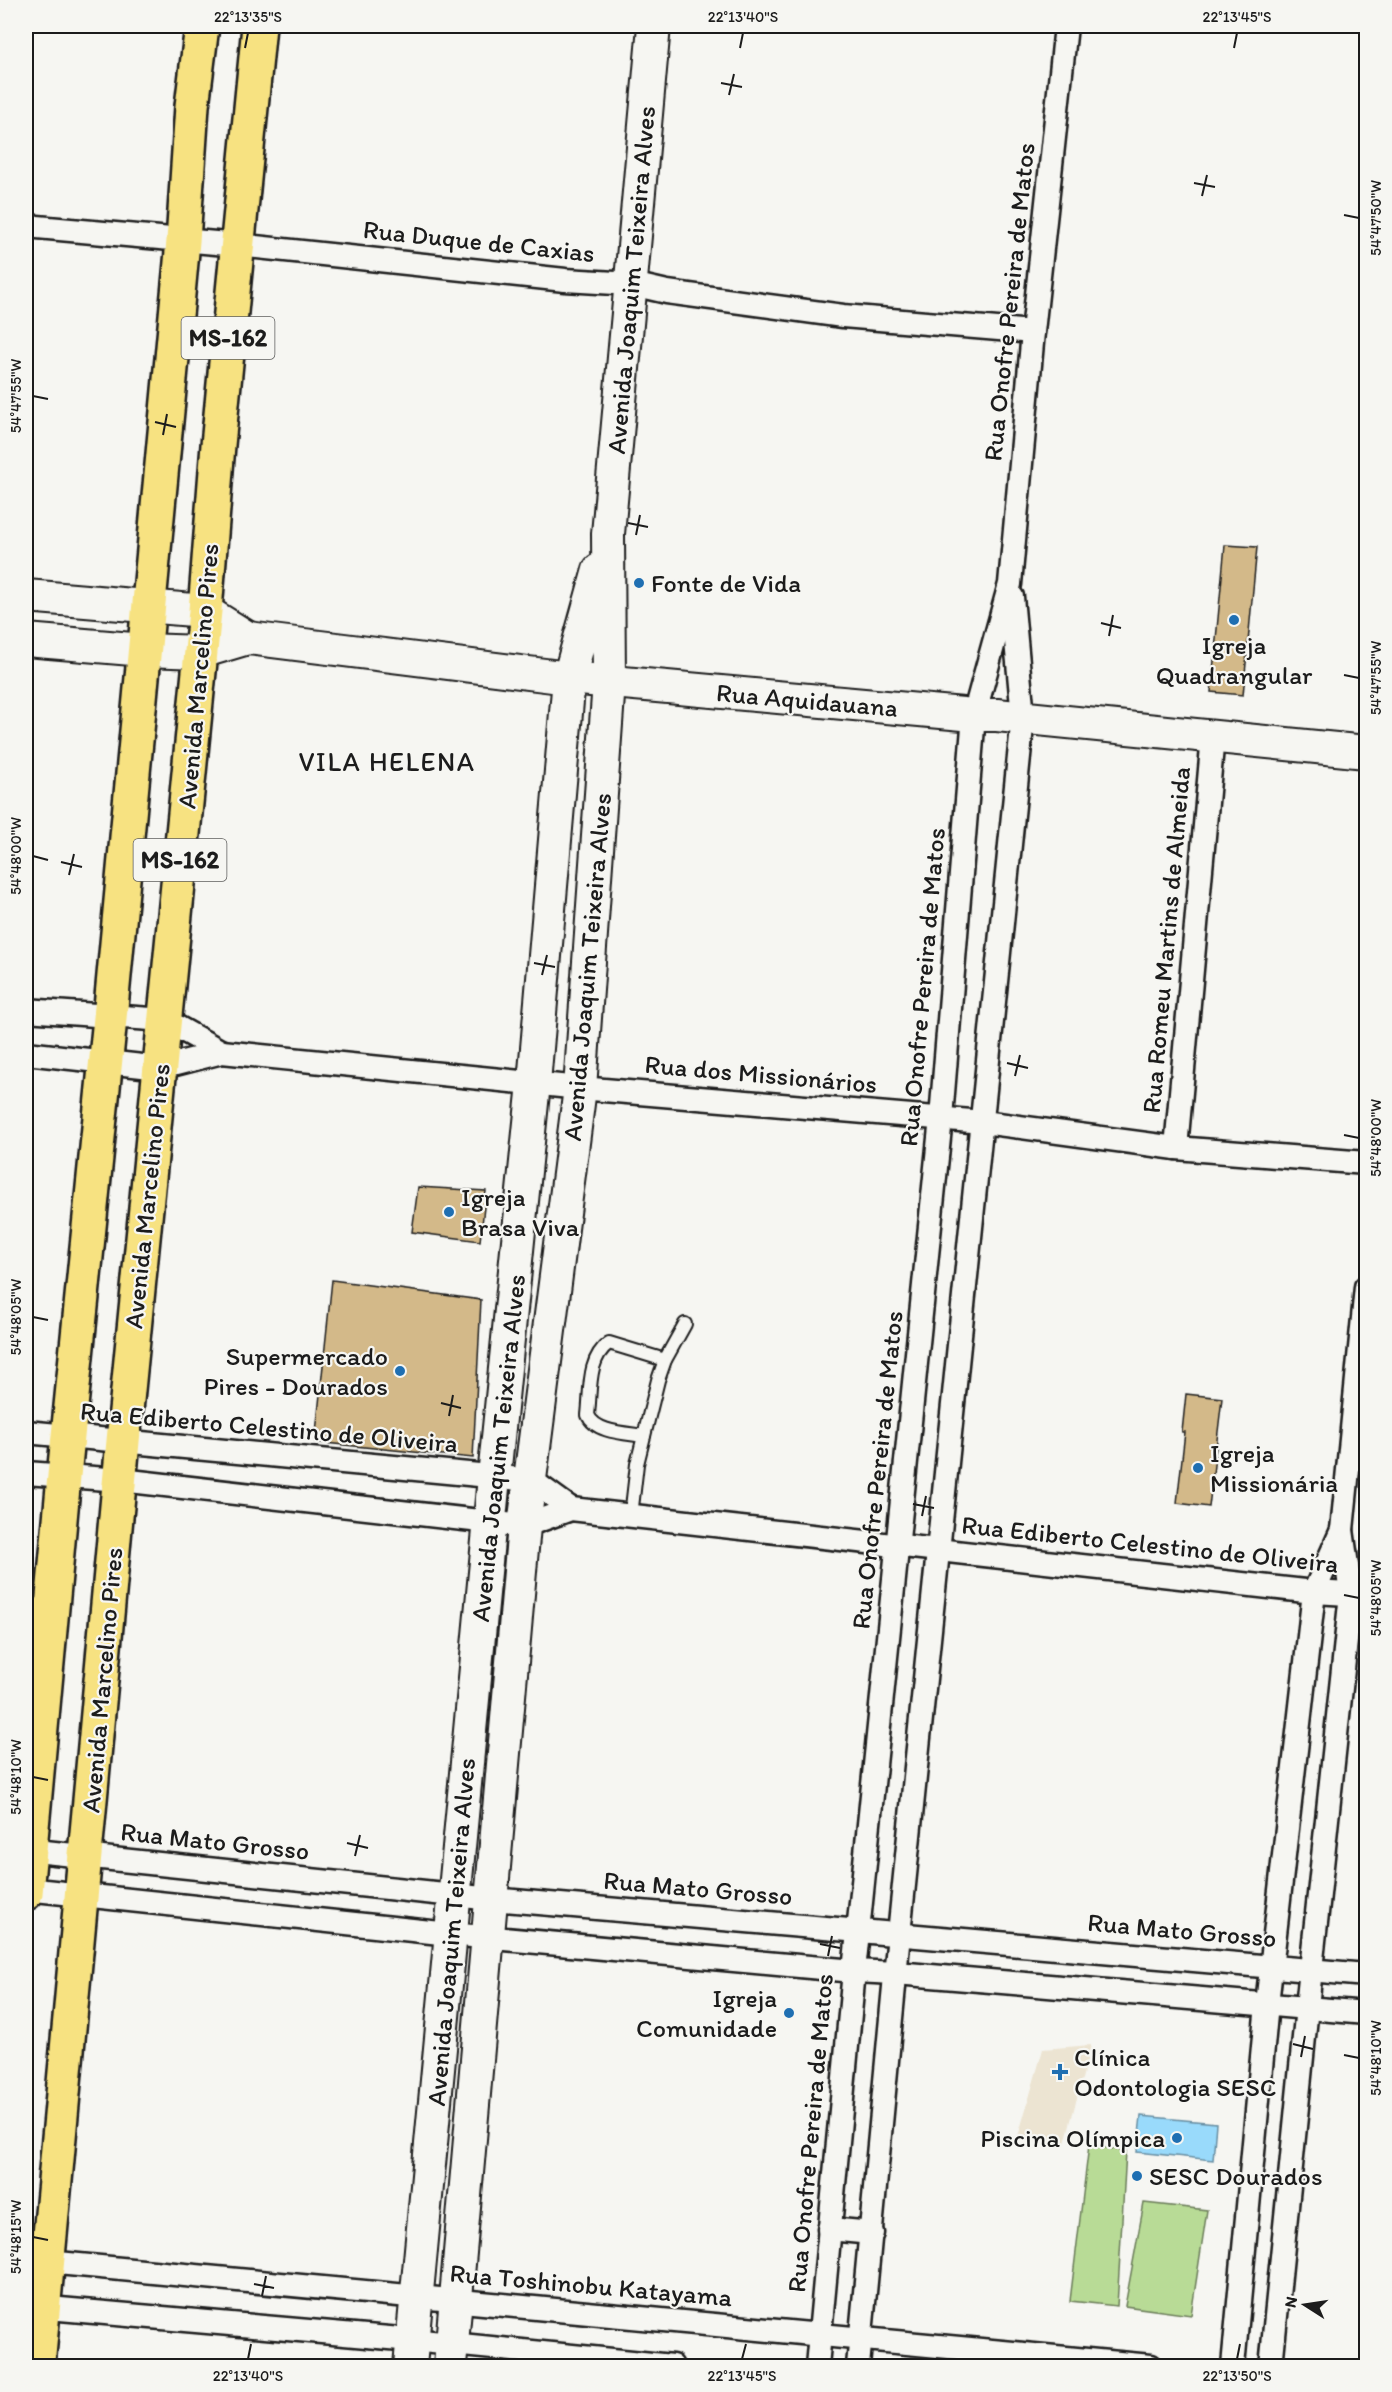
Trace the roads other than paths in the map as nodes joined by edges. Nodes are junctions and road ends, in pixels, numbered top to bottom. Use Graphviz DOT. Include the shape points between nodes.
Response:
graph roads {
  1 [pos="202,26"];
  2 [pos="259,26"];
  3 [pos="654,26"];
  4 [pos="1066,26"];
  5 [pos="26,226"];
  6 [pos="183,241"];
  7 [pos="238,245"];
  8 [pos="632,284"];
  9 [pos="1033,332"];
  10 [pos="608,534"];
  11 [pos="1010,584"];
  12 [pos="26,596"];
  13 [pos="147,607"];
  14 [pos="205,611"];
  15 [pos="248,638"];
  16 [pos="26,640"];
  17 [pos="144,650"];
  18 [pos="201,652"];
  19 [pos="568,678"];
  20 [pos="609,682"];
  21 [pos="974,715"];
  22 [pos="1023,717"];
  23 [pos="1213,736"];
  24 [pos="1366,752"];
  25 [pos="26,1010"];
  26 [pos="110,1018"];
  27 [pos="165,1020"];
  28 [pos="222,1052"];
  29 [pos="26,1053"];
  30 [pos="106,1060"];
  31 [pos="160,1068"];
  32 [pos="534,1083"];
  33 [pos="580,1088"];
  34 [pos="941,1118"];
  35 [pos="983,1122"];
  36 [pos="1176,1148"];
  37 [pos="1366,1163"];
  38 [pos="1366,1287"];
  39 [pos="685,1324"];
  40 [pos="665,1360"];
  41 [pos="26,1432"];
  42 [pos="68,1436"];
  43 [pos="644,1436"];
  44 [pos="123,1441"];
  45 [pos="26,1473"];
  46 [pos="63,1476"];
  47 [pos="494,1477"];
  48 [pos="121,1480"];
  49 [pos="531,1480"];
  50 [pos="571,1509"];
  51 [pos="631,1516"];
  52 [pos="491,1522"];
  53 [pos="524,1526"];
  54 [pos="1342,1530"];
  55 [pos="898,1545"];
  56 [pos="939,1550"];
  57 [pos="1314,1592"];
  58 [pos="1359,1594"];
  59 [pos="28,1850"];
  60 [pos="85,1857"];
  61 [pos="26,1890"];
  62 [pos="454,1894"];
  63 [pos="81,1896"];
  64 [pos="492,1899"];
  65 [pos="858,1931"];
  66 [pos="450,1934"];
  67 [pos="899,1934"];
  68 [pos="489,1938"];
  69 [pos="1272,1967"];
  70 [pos="1311,1970"];
  71 [pos="854,1971"];
  72 [pos="896,1973"];
  73 [pos="1366,1975"];
  74 [pos="1268,2004"];
  75 [pos="1306,2007"];
  76 [pos="1366,2013"];
  77 [pos="829,2229"];
  78 [pos="872,2233"];
  79 [pos="36,2261"];
  80 [pos="416,2297"];
  81 [pos="455,2300"];
  82 [pos="34,2307"];
  83 [pos="819,2335"];
  84 [pos="861,2339"];
  85 [pos="411,2353"];
  86 [pos="450,2355"];
  87 [pos="38,2367"];
  88 [pos="672,2367"];
  89 [pos="817,2367"];
  90 [pos="858,2367"];
  91 [pos="1151,2367"];
  92 [pos="1233,2367"];
  93 [pos="1271,2367"];
  1 -- 6 [label="main road, Avenida Marcelino Pires / MS-162"];
  2 -- 7 [label="main road, Avenida Marcelino Pires / MS-162"];
  3 -- 8 [label="main road, Avenida Joaquim Teixeira Alves"];
  4 -- 9 [label="street, Rua Onofre Pereira de Matos"];
  5 -- 6 [label="street, Rua Duque de Caxias"];
  6 -- 7 [label="street, Rua Duque de Caxias"];
  6 -- 13 [label="main road, Avenida Marcelino Pires / MS-162"];
  7 -- 8 [label="street, Rua Duque de Caxias"];
  7 -- 14 [label="main road, Avenida Marcelino Pires / MS-162"];
  8 -- 9 [label="street, Rua Duque de Caxias" via="843,316"];
  8 -- 10 [label="main road, Avenida Joaquim Teixeira Alves"];
  9 -- 11 [label="street, Rua Onofre Pereira de Matos"];
  10 -- 19 [label="main road, Avenida Joaquim Teixeira Alves"];
  10 -- 20 [label="main road, Avenida Joaquim Teixeira Alves"];
  11 -- 21 [label="street, Rua Onofre Pereira de Matos"];
  11 -- 22 [label="street, Rua Onofre Pereira de Matos"];
  12 -- 13 [label="main road, Rua Aquidauana"];
  13 -- 14 [label="main road, Rua Aquidauana"];
  13 -- 17 [label="main road, Avenida Marcelino Pires / MS-162"];
  14 -- 15 [label="main road, Rua Aquidauana"];
  14 -- 18 [label="main road, Avenida Marcelino Pires / MS-162"];
  15 -- 18 [label="main road, Rua Aquidauana"];
  15 -- 19 [label="main road, Rua Aquidauana"];
  16 -- 17 [label="main road, Rua Aquidauana"];
  17 -- 18 [label="main road, Rua Aquidauana"];
  17 -- 26 [label="main road, Avenida Marcelino Pires / MS-162"];
  18 -- 27 [label="main road, Avenida Marcelino Pires / MS-162"];
  19 -- 20 [label="main road, Rua Aquidauana"];
  19 -- 32 [label="main road, Avenida Joaquim Teixeira Alves"];
  20 -- 21 [label="main road, Rua Aquidauana"];
  20 -- 33 [label="main road, Avenida Joaquim Teixeira Alves"];
  21 -- 22 [label="main road, Rua Aquidauana"];
  21 -- 34 [label="street, Rua Onofre Pereira de Matos"];
  22 -- 23 [label="main road, Rua Aquidauana"];
  22 -- 35 [label="street, Rua Onofre Pereira de Matos"];
  23 -- 24 [label="main road, Rua Aquidauana"];
  23 -- 36 [label="street, Rua Romeu Martins de Almeida"];
  25 -- 26 [label="street, Rua dos Missionários"];
  26 -- 27 [label="street, Rua dos Missionários"];
  26 -- 30 [label="main road, Avenida Marcelino Pires / MS-162"];
  27 -- 28 [label="street, Rua dos Missionários"];
  27 -- 31 [label="main road, Avenida Marcelino Pires / MS-162"];
  28 -- 31 [label="street, Rua dos Missionários"];
  28 -- 32 [label="street, Rua dos Missionários"];
  29 -- 30 [label="street, Rua dos Missionários"];
  30 -- 31 [label="street, Rua dos Missionários"];
  30 -- 42 [label="main road, Avenida Marcelino Pires / MS-162"];
  31 -- 44 [label="main road, Avenida Marcelino Pires / MS-162"];
  32 -- 33 [label="street, Rua dos Missionários"];
  32 -- 47 [label="main road, Avenida Joaquim Teixeira Alves"];
  33 -- 34 [label="street, Rua dos Missionários"];
  33 -- 49 [label="main road, Avenida Joaquim Teixeira Alves"];
  34 -- 35 [label="street, Rua dos Missionários"];
  34 -- 55 [label="street, Rua Onofre Pereira de Matos"];
  35 -- 36 [label="street, Rua dos Missionários"];
  35 -- 56 [label="street, Rua Onofre Pereira de Matos"];
  36 -- 37 [label="street, Rua dos Missionários"];
  38 -- 54 [label="street"];
  39 -- 40 [label="lane"];
  40 -- 43 [label="lane"];
  40 -- 43 [label="lane" via="609,1343 599,1350 593,1362 588,1415 591,1422"];
  41 -- 42 [label="street, Rua Ediberto Celestino de Oliveira"];
  42 -- 44 [label="street, Rua Ediberto Celestino de Oliveira"];
  42 -- 46 [label="main road, Avenida Marcelino Pires / MS-162"];
  43 -- 51 [label="lane"];
  44 -- 47 [label="street, Rua Ediberto Celestino de Oliveira"];
  44 -- 48 [label="main road, Avenida Marcelino Pires / MS-162"];
  45 -- 46 [label="street, Rua Ediberto Celestino de Oliveira"];
  46 -- 48 [label="street, Rua Ediberto Celestino de Oliveira"];
  46 -- 59 [label="main road, Avenida Marcelino Pires / MS-162"];
  47 -- 49 [label="street, Rua Ediberto Celestino de Oliveira"];
  47 -- 52 [label="main road, Avenida Joaquim Teixeira Alves"];
  48 -- 52 [label="street, Rua Ediberto Celestino de Oliveira"];
  48 -- 60 [label="main road, Avenida Marcelino Pires / MS-162"];
  49 -- 50 [label="street, Rua Ediberto Celestino de Oliveira"];
  49 -- 53 [label="main road, Avenida Joaquim Teixeira Alves"];
  50 -- 51 [label="street, Rua Ediberto Celestino de Oliveira"];
  50 -- 53 [label="street, Rua Ediberto Celestino de Oliveira"];
  51 -- 55 [label="street, Rua Ediberto Celestino de Oliveira"];
  52 -- 53 [label="street, Rua Ediberto Celestino de Oliveira"];
  52 -- 62 [label="main road, Avenida Joaquim Teixeira Alves"];
  53 -- 64 [label="main road, Avenida Joaquim Teixeira Alves"];
  54 -- 57 [label="street"];
  54 -- 58 [label="street"];
  55 -- 56 [label="street, Rua Ediberto Celestino de Oliveira"];
  55 -- 65 [label="street, Rua Onofre Pereira de Matos"];
  56 -- 57 [label="street, Rua Ediberto Celestino de Oliveira"];
  56 -- 67 [label="street, Rua Onofre Pereira de Matos"];
  57 -- 58 [label="street, Rua Ediberto Celestino de Oliveira"];
  57 -- 69 [label="street"];
  58 -- 70 [label="street"];
  59 -- 60 [label="street, Rua Mato Grosso"];
  59 -- 61 [label="main road, Avenida Marcelino Pires / MS-162"];
  60 -- 62 [label="street, Rua Mato Grosso"];
  60 -- 63 [label="main road, Avenida Marcelino Pires / MS-162"];
  61 -- 63 [label="street"];
  62 -- 64 [label="street, Rua Mato Grosso"];
  62 -- 66 [label="main road, Avenida Joaquim Teixeira Alves"];
  63 -- 66 [label="street"];
  63 -- 79 [label="main road, Avenida Marcelino Pires / MS-162"];
  64 -- 65 [label="street, Rua Mato Grosso"];
  64 -- 68 [label="main road, Avenida Joaquim Teixeira Alves"];
  65 -- 67 [label="street, Rua Mato Grosso"];
  65 -- 71 [label="street, Rua Onofre Pereira de Matos"];
  66 -- 68 [label="street"];
  66 -- 80 [label="main road, Avenida Joaquim Teixeira Alves"];
  67 -- 69 [label="street, Rua Mato Grosso"];
  67 -- 72 [label="street, Rua Onofre Pereira de Matos"];
  68 -- 71 [label="street"];
  68 -- 81 [label="main road, Avenida Joaquim Teixeira Alves"];
  69 -- 70 [label="street, Rua Mato Grosso"];
  69 -- 74 [label="street"];
  70 -- 73 [label="street, Rua Mato Grosso"];
  70 -- 75 [label="street"];
  71 -- 72 [label="street"];
  71 -- 77 [label="street, Rua Onofre Pereira de Matos"];
  72 -- 74 [label="street"];
  72 -- 78 [label="street, Rua Onofre Pereira de Matos"];
  74 -- 75 [label="street"];
  74 -- 92 [label="street"];
  75 -- 76 [label="street"];
  75 -- 93 [label="street"];
  77 -- 78 [label="street"];
  77 -- 83 [label="street, Rua Onofre Pereira de Matos"];
  78 -- 84 [label="street, Rua Onofre Pereira de Matos"];
  79 -- 80 [label="street, Rua Toshinobu Katayama"];
  79 -- 82 [label="main road, Avenida Marcelino Pires / MS-162"];
  80 -- 81 [label="street, Rua Toshinobu Katayama"];
  80 -- 85 [label="main road, Avenida Joaquim Teixeira Alves"];
  81 -- 83 [label="street, Rua Toshinobu Katayama"];
  81 -- 86 [label="main road, Avenida Joaquim Teixeira Alves"];
  82 -- 85 [label="street"];
  82 -- 87 [label="main road, Avenida Marcelino Pires / MS-162"];
  83 -- 84 [label="street, Rua Toshinobu Katayama"];
  83 -- 89 [label="street, Rua Onofre Pereira de Matos"];
  84 -- 90 [label="street, Rua Onofre Pereira de Matos"];
  84 -- 91 [label="street, Rua Toshinobu Katayama"];
  85 -- 86 [label="street"];
  86 -- 88 [label="street"];
}
